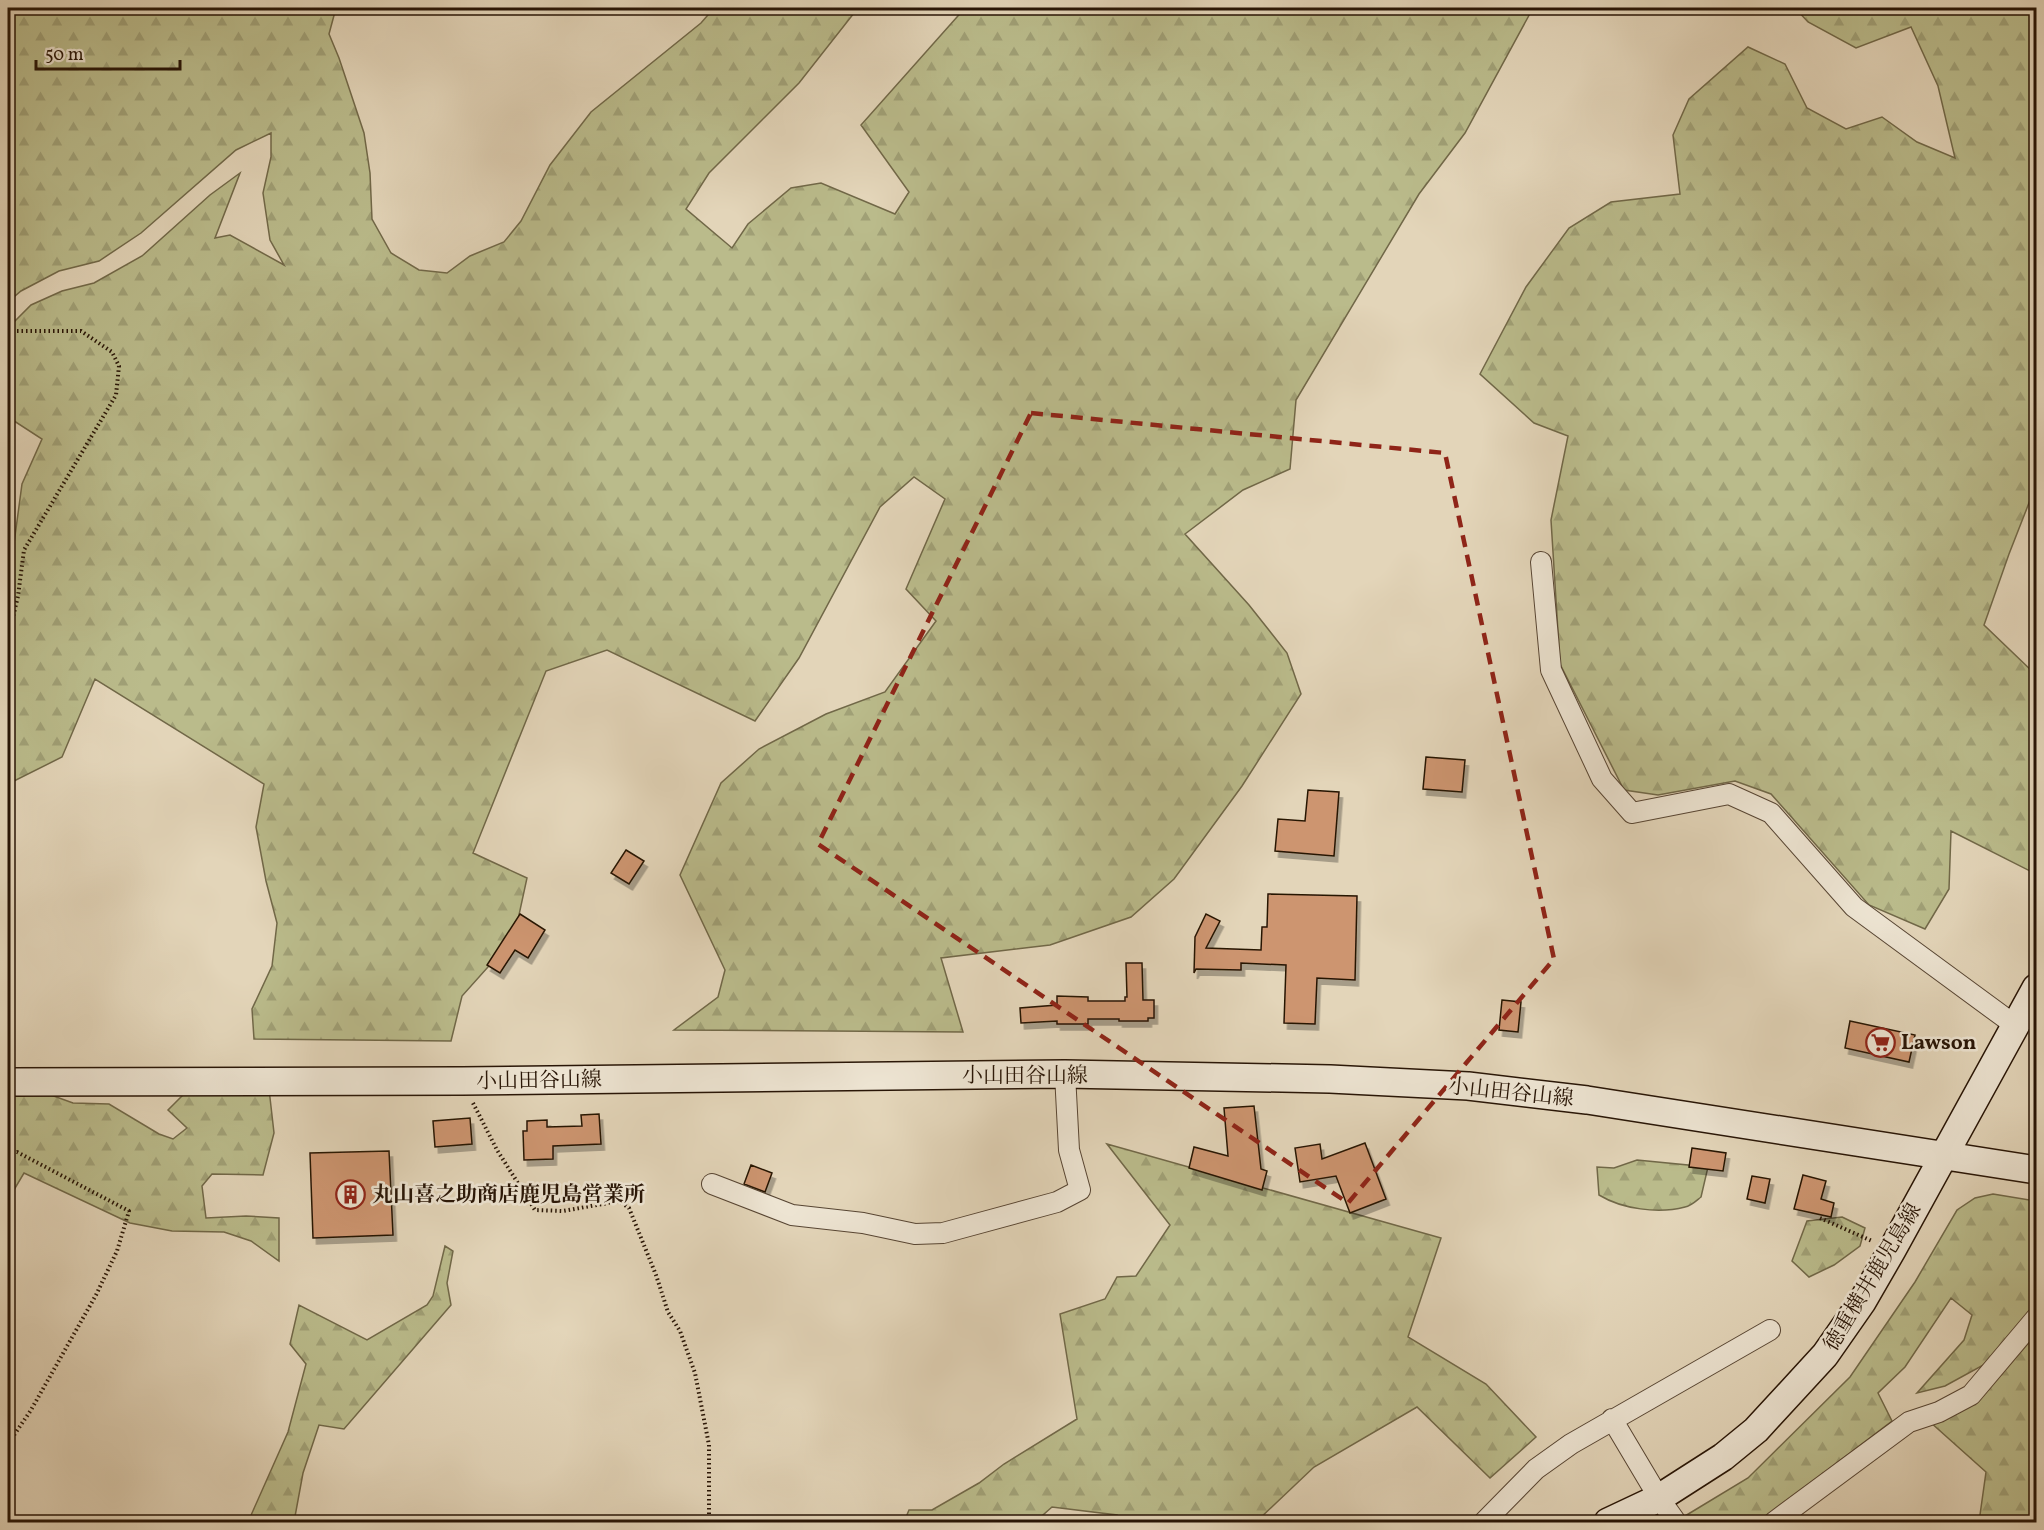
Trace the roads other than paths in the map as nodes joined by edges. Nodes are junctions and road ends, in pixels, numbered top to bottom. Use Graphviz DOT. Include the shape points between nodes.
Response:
graph roads {
  1 [pos="1541,562"];
  2 [pos="2037,988"];
  3 [pos="2016,1026"];
  4 [pos="1065,1074"];
  5 [pos="8,1082"];
  6 [pos="1945,1155"];
  7 [pos="2037,1170"];
  8 [pos="712,1184"];
  9 [pos="2037,1318"];
  10 [pos="1770,1330"];
  11 [pos="1612,1419"];
  12 [pos="1659,1498"];
  13 [pos="1484,1522"];
  14 [pos="1608,1522"];
  15 [pos="1676,1522"];
  16 [pos="1774,1522"];
  1 -- 3 [label="street" via="1551,670 1602,779 1632,813 1729,794 1771,813 1854,907"];
  2 -- 3 [label="main road, 徳重横井鹿児島線"];
  3 -- 6 [label="main road, 徳重横井鹿児島線"];
  4 -- 5 [label="main road, 小山田谷山線"];
  4 -- 6 [label="main road, 小山田谷山線" via="1468,1086 1587,1100"];
  4 -- 8 [label="street" via="1069,1150 1080,1190 1057,1202 944,1233 915,1234 792,1215"];
  6 -- 7 [label="main road, 小山田谷山線"];
  6 -- 12 [label="main road, 徳重横井鹿児島線" via="1862,1302 1825,1355 1756,1430"];
  9 -- 16 [label="street" via="1971,1395 1909,1422"];
  10 -- 11 [label="street"];
  11 -- 12 [label="street"];
  11 -- 13 [label="street" via="1536,1469"];
  12 -- 14 [label="main road, 徳重横井鹿児島線"];
  12 -- 15 [label="street"];
}
